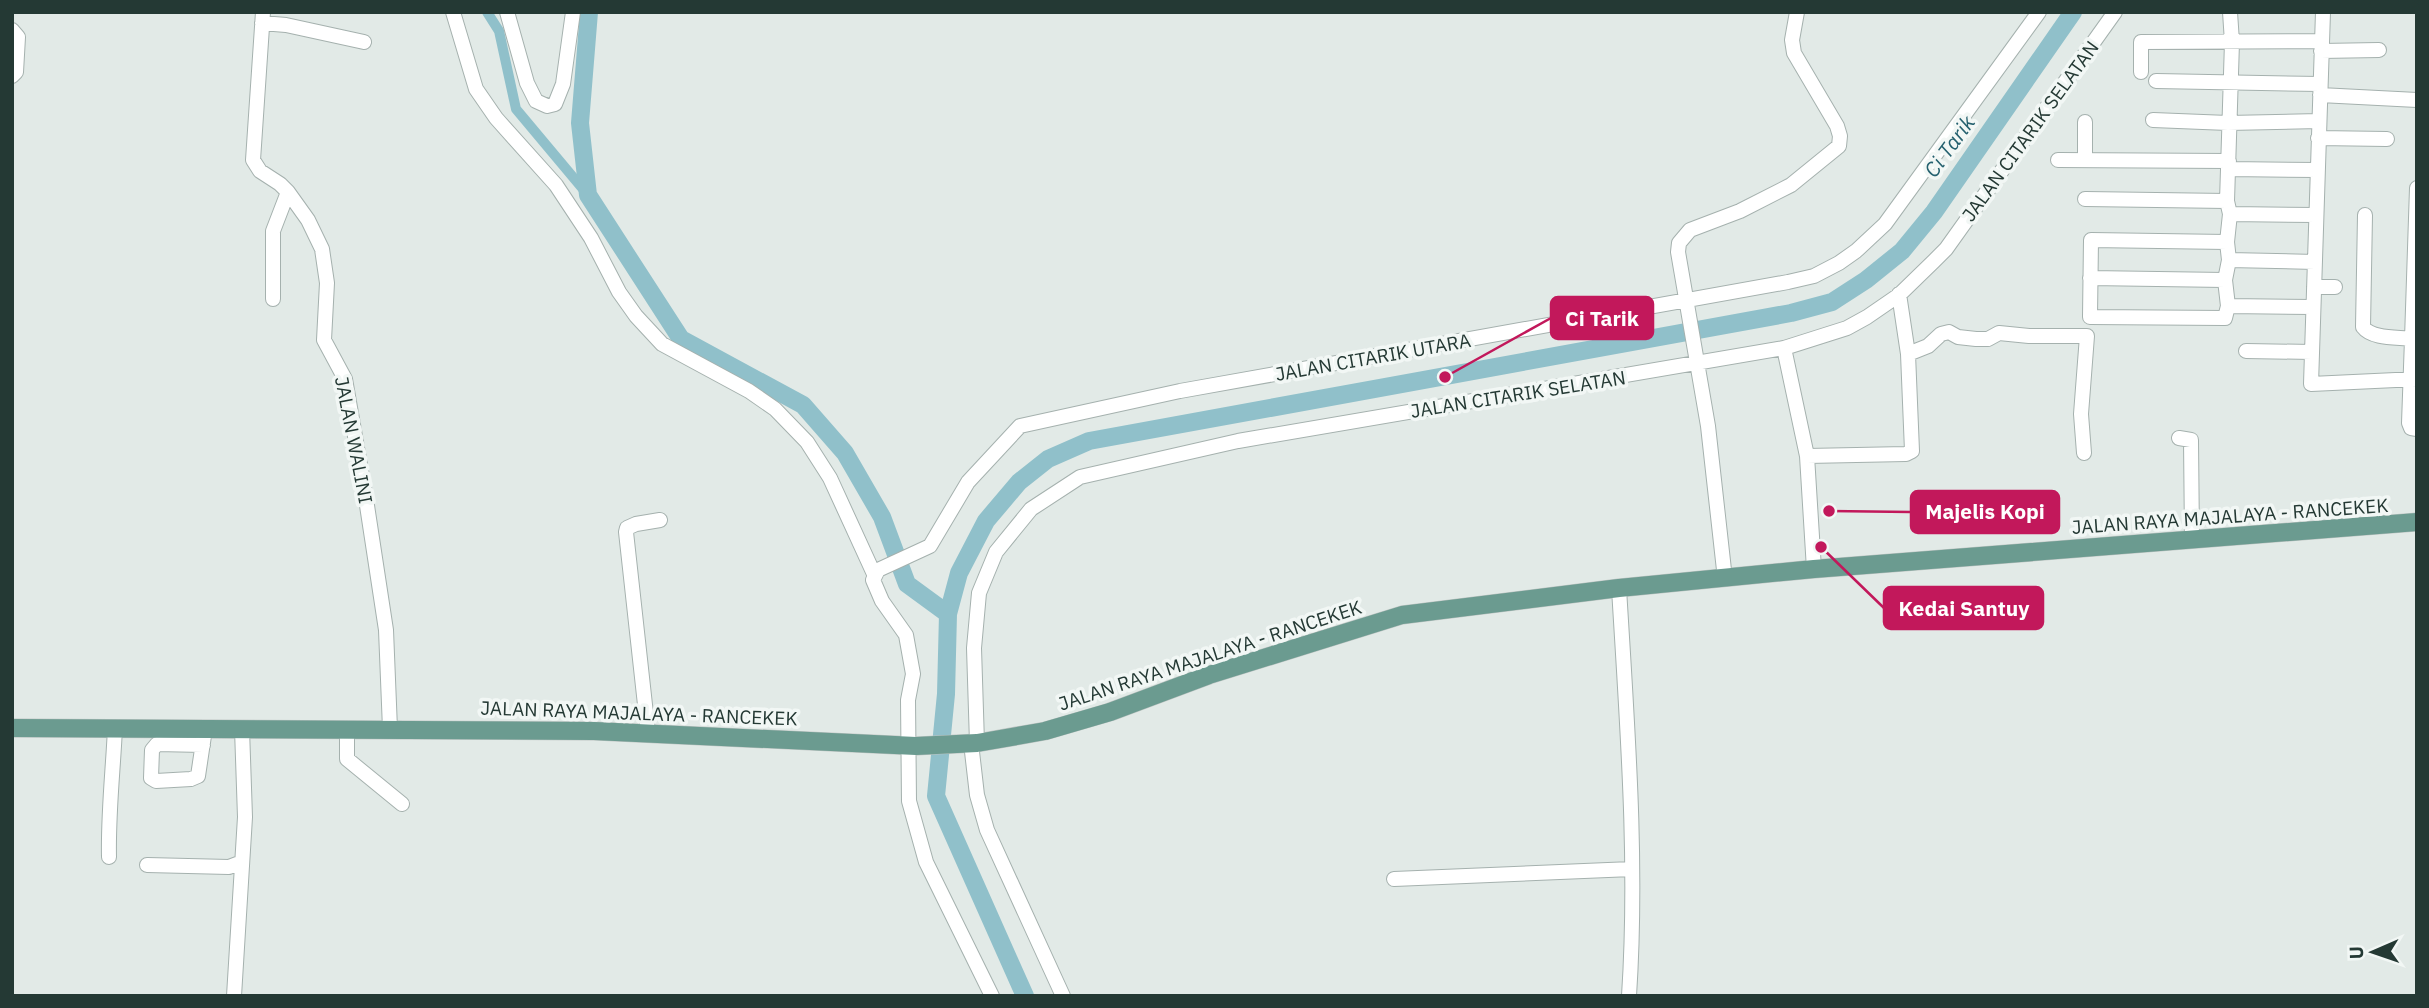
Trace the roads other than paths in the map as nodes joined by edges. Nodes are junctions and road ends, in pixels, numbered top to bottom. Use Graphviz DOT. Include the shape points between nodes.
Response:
graph roads {
  1 [pos="453,12"];
  2 [pos="507,12"];
  3 [pos="573,12"];
  4 [pos="1797,12"];
  5 [pos="2039,12"];
  6 [pos="2115,12"];
  7 [pos="2230,12"];
  8 [pos="2322,12"];
  9 [pos="262,18"];
  10 [pos="12,30"];
  11 [pos="364,42"];
  12 [pos="2232,42"];
  13 [pos="2321,46"];
  14 [pos="2379,50"];
  15 [pos="2141,72"];
  16 [pos="12,76"];
  17 [pos="2156,81"];
  18 [pos="2230,83"];
  19 [pos="2320,89"];
  20 [pos="2417,100"];
  21 [pos="2154,120"];
  22 [pos="2085,121"];
  23 [pos="2319,121"];
  24 [pos="2228,123"];
  25 [pos="2318,138"];
  26 [pos="2387,139"];
  27 [pos="2058,160"];
  28 [pos="2085,160"];
  29 [pos="2229,165"];
  30 [pos="2318,170"];
  31 [pos="288,192"];
  32 [pos="2416,193"];
  33 [pos="2085,199"];
  34 [pos="2229,208"];
  35 [pos="2316,215"];
  36 [pos="2365,215"];
  37 [pos="2227,242"];
  38 [pos="2229,260"];
  39 [pos="2315,262"];
  40 [pos="2090,278"];
  41 [pos="2225,281"];
  42 [pos="2314,287"];
  43 [pos="2335,287"];
  44 [pos="1899,294"];
  45 [pos="273,299"];
  46 [pos="1686,303"];
  47 [pos="2228,306"];
  48 [pos="2313,307"];
  49 [pos="2414,340"];
  50 [pos="1784,348"];
  51 [pos="2246,351"];
  52 [pos="2312,352"];
  53 [pos="1908,354"];
  54 [pos="1697,361"];
  55 [pos="2417,379"];
  56 [pos="2417,429"];
  57 [pos="2179,438"];
  58 [pos="2084,453"];
  59 [pos="1807,456"];
  60 [pos="660,520"];
  61 [pos="2417,522"];
  62 [pos="2192,539"];
  63 [pos="1814,569"];
  64 [pos="876,572"];
  65 [pos="1725,579"];
  66 [pos="1619,587"];
  67 [pos="12,728"];
  68 [pos="114,728"];
  69 [pos="242,729"];
  70 [pos="390,729"];
  71 [pos="347,730"];
  72 [pos="648,732"];
  73 [pos="968,744"];
  74 [pos="912,745"];
  75 [pos="402,804"];
  76 [pos="110,857"];
  77 [pos="242,862"];
  78 [pos="147,865"];
  79 [pos="1632,869"];
  80 [pos="1394,879"];
  81 [pos="992,995"];
  82 [pos="234,996"];
  83 [pos="974,996"];
  84 [pos="1063,996"];
  85 [pos="1629,996"];
  1 -- 64 [label="street" via="476,89 556,185 636,316 662,344 775,409 807,442"];
  2 -- 3 [label="street" via="527,83 536,101 547,106 555,104 564,84"];
  4 -- 46 [label="street" via="1794,53 1837,127 1839,146 1791,185 1684,236 1678,252"];
  5 -- 46 [label="street, JALAN CITARIK UTARA" via="1909,194 1856,251 1814,275"];
  6 -- 44 [label="street, JALAN CITARIK SELATAN" via="1946,249"];
  7 -- 12 [label="street"];
  8 -- 13 [label="street"];
  9 -- 11 [label="street"];
  9 -- 31 [label="street, JALAN WALINI" via="253,160 260,172"];
  10 -- 16 [label="street" via="18,37"];
  12 -- 13 [label="street"];
  12 -- 15 [label="street" via="2140,42"];
  12 -- 18 [label="street"];
  13 -- 14 [label="street"];
  13 -- 19 [label="street"];
  17 -- 18 [label="street"];
  18 -- 19 [label="street"];
  18 -- 24 [label="street"];
  19 -- 20 [label="street"];
  19 -- 23 [label="street"];
  21 -- 24 [label="street"];
  22 -- 28 [label="street"];
  23 -- 24 [label="street"];
  23 -- 25 [label="street"];
  24 -- 29 [label="street"];
  25 -- 26 [label="street"];
  25 -- 30 [label="street"];
  27 -- 28 [label="street"];
  28 -- 29 [label="street"];
  29 -- 30 [label="street"];
  29 -- 34 [label="street"];
  30 -- 35 [label="street"];
  31 -- 45 [label="street" via="273,231"];
  31 -- 70 [label="street, JALAN WALINI" via="317,237 325,262 324,341 345,379 386,630"];
  32 -- 49 [label="street"];
  33 -- 34 [label="street"];
  34 -- 35 [label="street"];
  34 -- 37 [label="street"];
  35 -- 39 [label="street"];
  36 -- 49 [label="street" via="2363,327 2372,334"];
  37 -- 38 [label="street"];
  37 -- 40 [label="street" via="2091,240"];
  38 -- 39 [label="street"];
  38 -- 41 [label="street"];
  39 -- 42 [label="street"];
  40 -- 41 [label="street"];
  40 -- 47 [label="street" via="2090,317 2220,320"];
  41 -- 47 [label="street"];
  42 -- 43 [label="street"];
  42 -- 48 [label="street"];
  44 -- 50 [label="street, JALAN CITARIK SELATAN" via="1847,328"];
  44 -- 53 [label="street"];
  46 -- 54 [label="street"];
  46 -- 64 [label="street, JALAN CITARIK UTARA" via="1180,391 1020,426 968,482 930,546"];
  47 -- 48 [label="street"];
  48 -- 52 [label="street"];
  49 -- 56 [label="street" via="2409,423"];
  50 -- 54 [label="street, JALAN CITARIK SELATAN"];
  50 -- 59 [label="street"];
  51 -- 52 [label="street"];
  52 -- 55 [label="street" via="2311,384"];
  53 -- 58 [label="street" via="1949,332 1984,340 1997,333 2087,336 2081,414"];
  53 -- 59 [label="street" via="1912,451"];
  54 -- 65 [label="street"];
  54 -- 73 [label="street, JALAN CITARIK SELATAN" via="1238,441 1080,477 1031,509 996,552 979,593"];
  57 -- 62 [label="street" via="2191,442"];
  59 -- 63 [label="street"];
  60 -- 72 [label="street" via="636,524 626,532"];
  61 -- 62 [label="main road, JALAN RAYA MAJALAYA - RANCEKEK"];
  62 -- 63 [label="main road, JALAN RAYA MAJALAYA - RANCEKEK"];
  63 -- 65 [label="main road, JALAN RAYA MAJALAYA - RANCEKEK"];
  64 -- 74 [label="street" via="876,590 905,635 913,674 908,700"];
  65 -- 66 [label="main road, JALAN RAYA MAJALAYA - RANCEKEK"];
  66 -- 73 [label="main road, JALAN RAYA MAJALAYA - RANCEKEK" via="1402,615 1045,732"];
  66 -- 79 [label="street"];
  67 -- 68 [label="main road, JALAN RAYA MAJALAYA - RANCEKEK"];
  68 -- 69 [label="main road, JALAN RAYA MAJALAYA - RANCEKEK" via="204,737"];
  68 -- 76 [label="street"];
  69 -- 71 [label="main road, JALAN RAYA MAJALAYA - RANCEKEK"];
  69 -- 77 [label="street"];
  70 -- 71 [label="main road, JALAN RAYA MAJALAYA - RANCEKEK"];
  70 -- 72 [label="main road, JALAN RAYA MAJALAYA - RANCEKEK"];
  71 -- 75 [label="street" via="347,759"];
  72 -- 74 [label="main road, JALAN RAYA MAJALAYA - RANCEKEK"];
  73 -- 74 [label="main road, JALAN RAYA MAJALAYA - RANCEKEK"];
  73 -- 84 [label="street, JALAN CITARIK SELATAN" via="987,830"];
  74 -- 81 [label="street" via="909,801 926,862"];
  77 -- 78 [label="street" via="229,867"];
  77 -- 82 [label="street"];
  79 -- 80 [label="street"];
  79 -- 85 [label="street"];
  81 -- 83 [label="street"];
}
